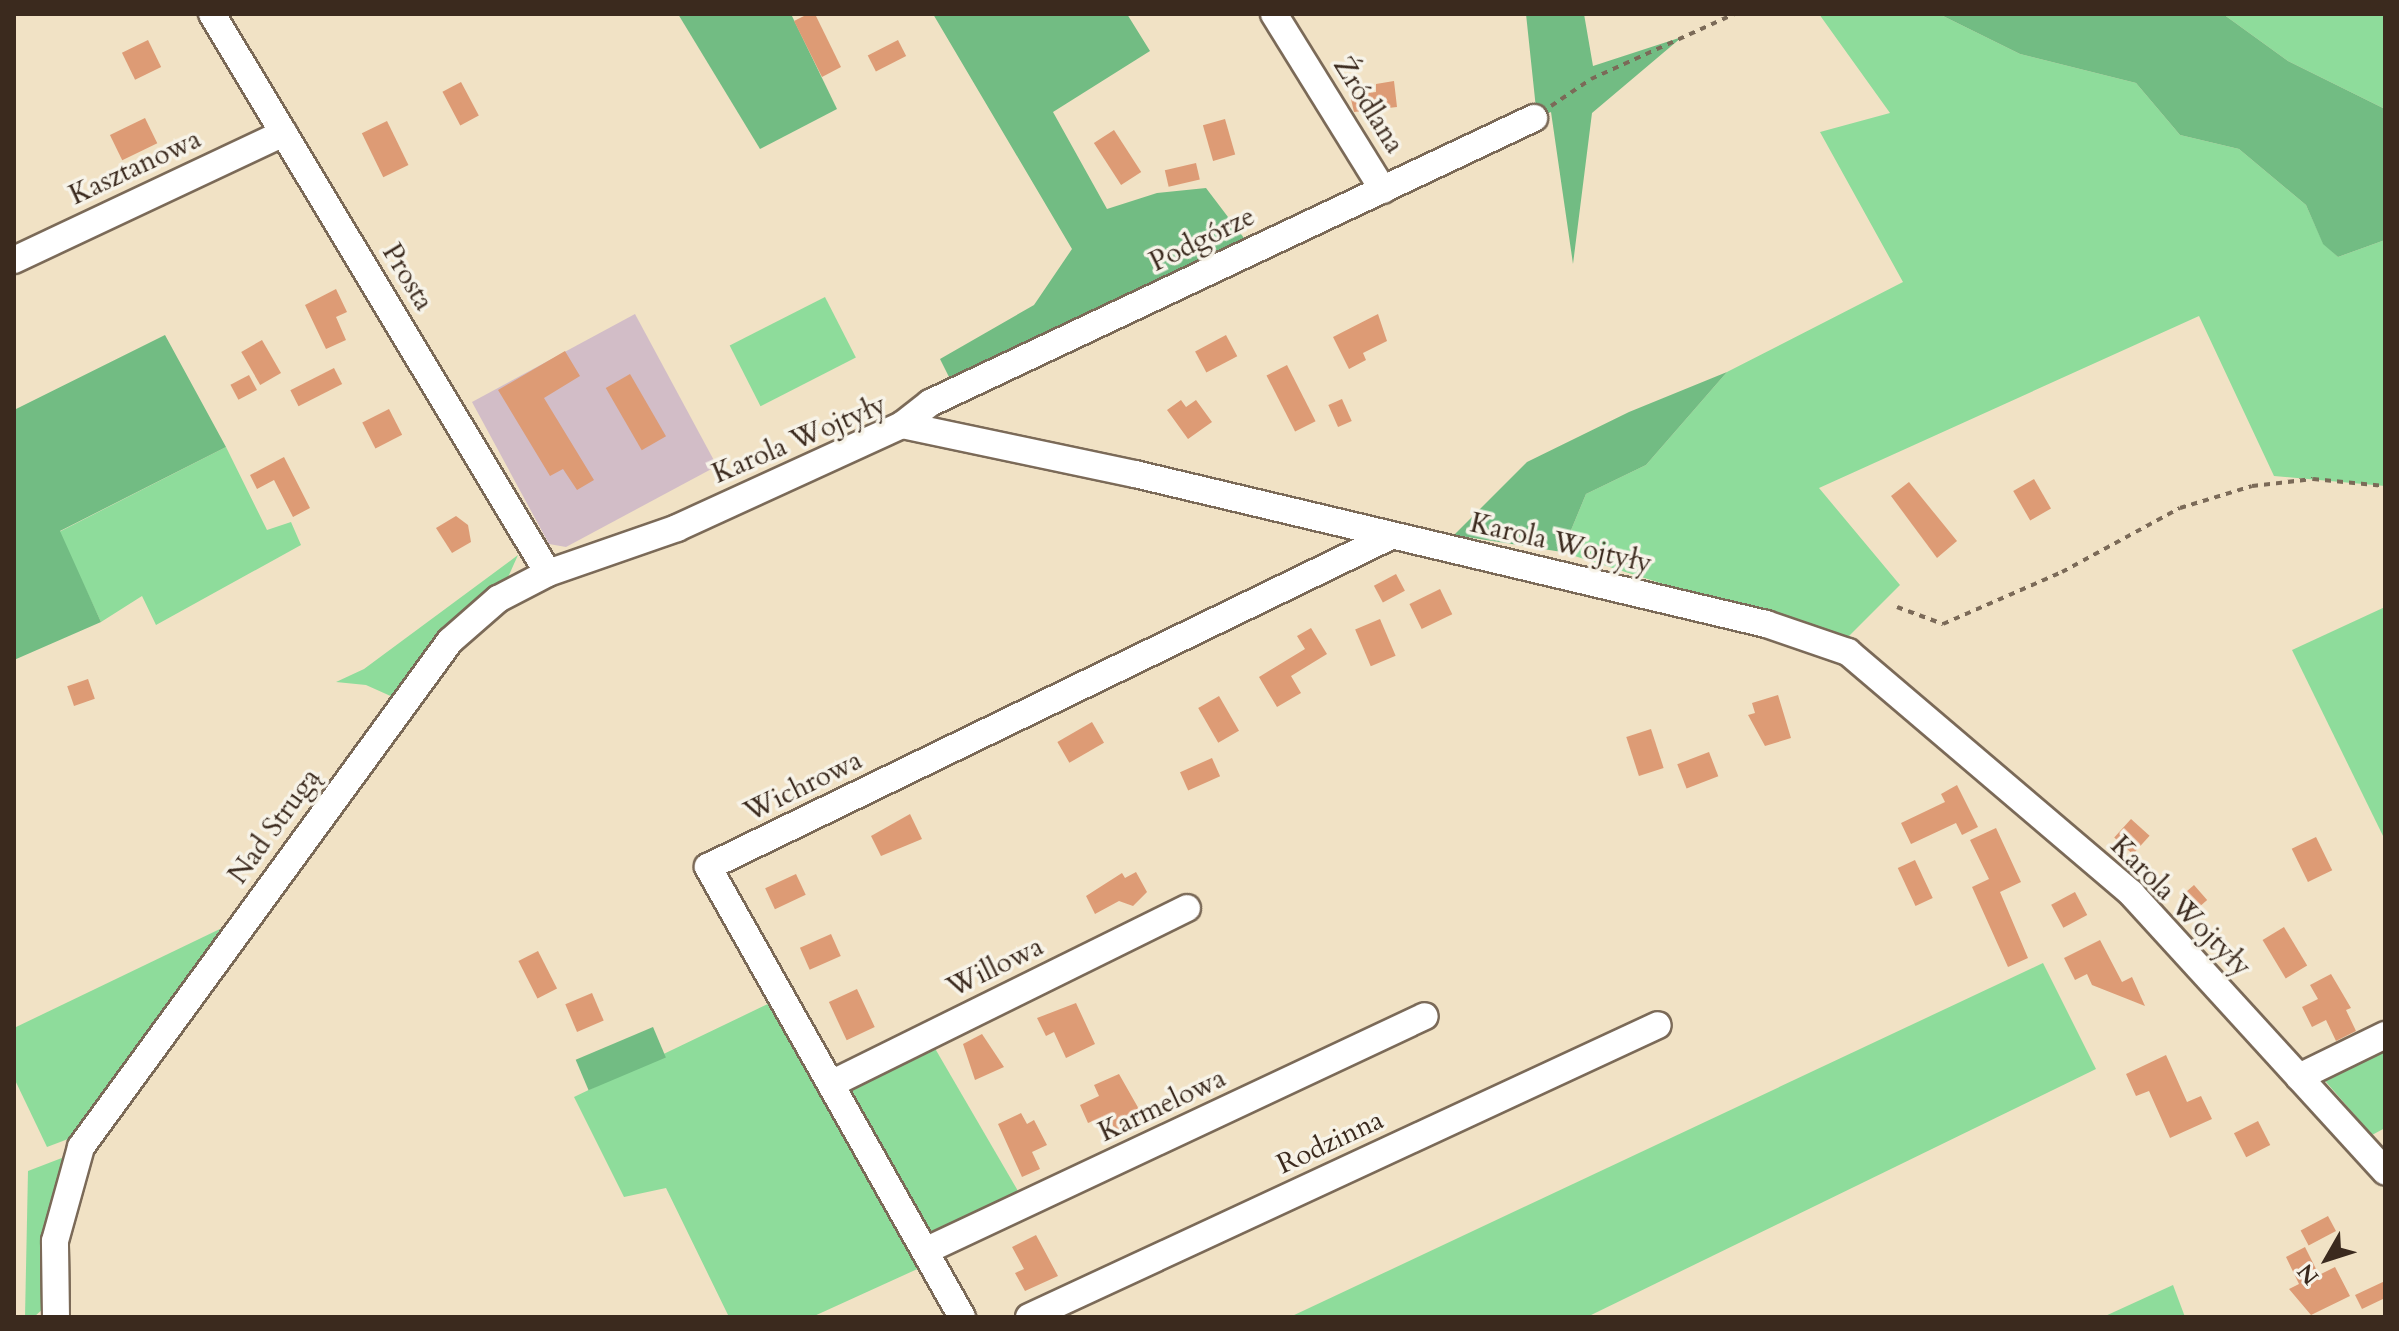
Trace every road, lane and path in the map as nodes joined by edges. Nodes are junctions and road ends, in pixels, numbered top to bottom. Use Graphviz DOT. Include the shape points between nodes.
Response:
graph roads {
  1 [pos="212,14"];
  2 [pos="1274,14"];
  3 [pos="1734,14"];
  4 [pos="1534,118"];
  5 [pos="284,133"];
  6 [pos="1383,190"];
  7 [pos="14,260"];
  8 [pos="902,425"];
  9 [pos="2385,486"];
  10 [pos="1391,536"];
  11 [pos="548,573"];
  12 [pos="1897,607"];
  13 [pos="1187,908"];
  14 [pos="1425,1016"];
  15 [pos="1658,1025"];
  16 [pos="2385,1035"];
  17 [pos="2299,1077"];
  18 [pos="831,1084"];
  19 [pos="2385,1171"];
  20 [pos="925,1251"];
  21 [pos="56,1317"];
  22 [pos="962,1317"];
  23 [pos="1029,1317"];
  1 -- 5 [label="street, Prosta"];
  2 -- 6 [label="street, Źródlana"];
  3 -- 4 [label="path" via="1591,79"];
  4 -- 6 [label="street, Podgórze"];
  5 -- 7 [label="street, Kasztanowa"];
  5 -- 11 [label="street, Prosta"];
  6 -- 8 [label="street, Podgórze" via="930,403"];
  8 -- 10 [label="street, Karola Wojtyły"];
  8 -- 11 [label="street, Karola Wojtyły" via="677,528"];
  9 -- 12 [label="path" via="2313,479 2252,486 2180,508 2062,572 1943,624"];
  10 -- 17 [label="street, Karola Wojtyły" via="1778,627 1848,652 2131,893"];
  10 -- 18 [label="street, Wichrowa" via="708,867"];
  11 -- 21 [label="street, Nad Strugą" via="498,599 450,641 81,1147 55,1241"];
  13 -- 18 [label="street, Willowa"];
  14 -- 20 [label="street, Karmelowa"];
  15 -- 23 [label="street, Rodzinna"];
  16 -- 17 [label="street"];
  17 -- 19 [label="street, Karola Wojtyły"];
  18 -- 20 [label="street, Wichrowa"];
  20 -- 22 [label="street, Wichrowa"];
}
